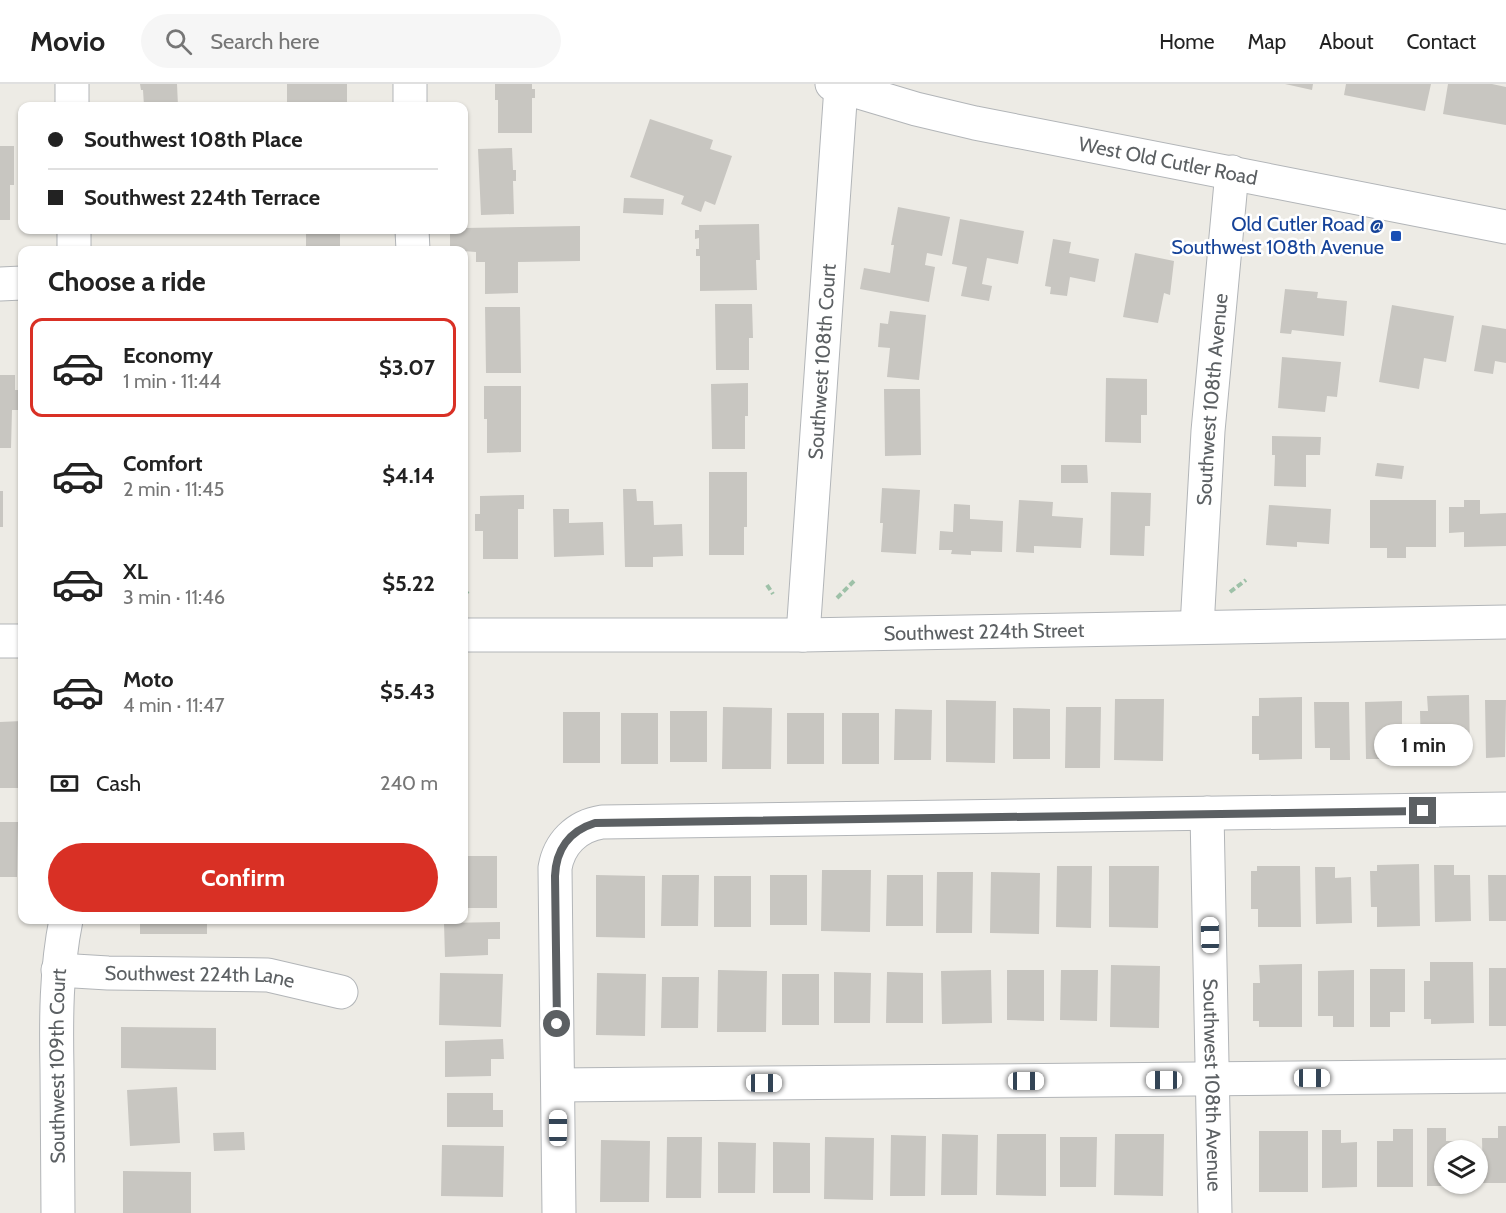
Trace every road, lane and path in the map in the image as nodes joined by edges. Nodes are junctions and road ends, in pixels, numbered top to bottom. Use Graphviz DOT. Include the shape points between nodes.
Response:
graph roads {
  1 [pos="72,84"];
  2 [pos="410,84"];
  3 [pos="837,86"];
  4 [pos="72,102"];
  5 [pos="410,102"];
  6 [pos="1232,172"];
  7 [pos="1506,227"];
  8 [pos="0,284"];
  9 [pos="18,284"];
  10 [pos="1246,580"];
  11 [pos="854,581"];
  12 [pos="1227,594"];
  13 [pos="832,603"];
  14 [pos="1506,622"];
  15 [pos="1197,627"];
  16 [pos="803,634"];
  17 [pos="468,635"];
  18 [pos="0,641"];
  19 [pos="18,641"];
  20 [pos="1506,809"];
  21 [pos="1207,813"];
  22 [pos="65,924"];
  23 [pos="58,970"];
  24 [pos="341,992"];
  25 [pos="1506,1076"];
  26 [pos="1214,1080"];
  27 [pos="558,1085"];
  28 [pos="58,1213"];
  29 [pos="559,1213"];
  30 [pos="1215,1213"];
  1 -- 4 [label="street"];
  2 -- 5 [label="street"];
  3 -- 6 [label="street, West Old Cutler Road" via="975,123"];
  3 -- 16 [label="street, Southwest 108th Court"];
  6 -- 7 [label="street, West Old Cutler Road"];
  6 -- 15 [label="street, Southwest 108th Avenue" via="1208,431"];
  8 -- 9 [label="street"];
  10 -- 12 [label="path"];
  11 -- 13 [label="path"];
  14 -- 15 [label="street, Southwest 224th Street"];
  15 -- 16 [label="street, Southwest 224th Street"];
  16 -- 17 [label="street, Southwest 224th Street"];
  18 -- 19 [label="street"];
  20 -- 21 [label="street"];
  21 -- 26 [label="street, Southwest 108th Avenue"];
  21 -- 27 [label="street" via="602,822 583,828 565,842 555,868"];
  22 -- 23 [label="street, Southwest 109th Court"];
  23 -- 24 [label="street, Southwest 224th Lane" via="268,975"];
  23 -- 28 [label="street, Southwest 109th Court"];
  25 -- 26 [label="street"];
  26 -- 27 [label="street"];
  26 -- 30 [label="street, Southwest 108th Avenue"];
  27 -- 29 [label="street"];
}
